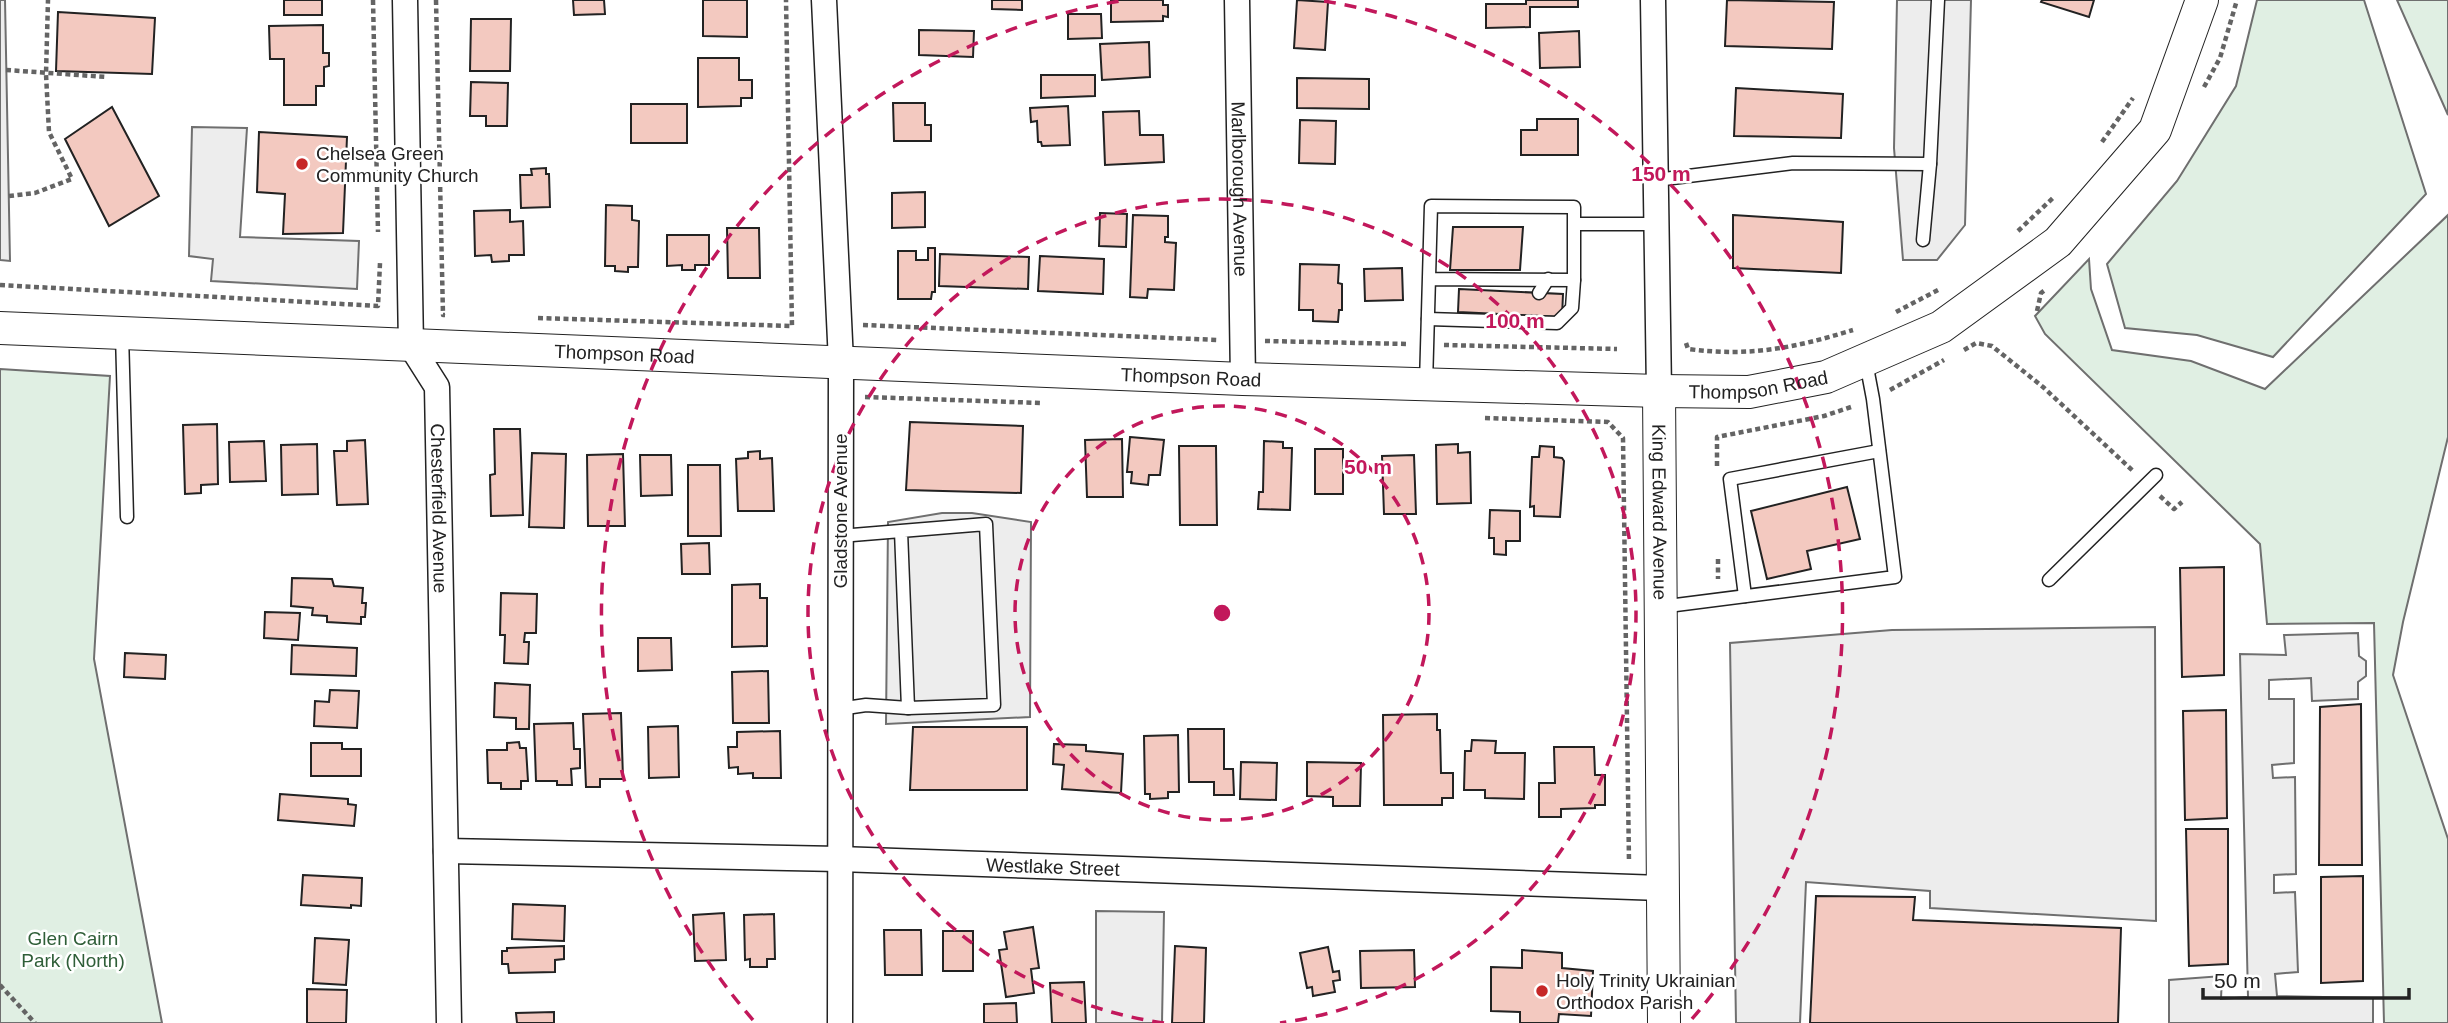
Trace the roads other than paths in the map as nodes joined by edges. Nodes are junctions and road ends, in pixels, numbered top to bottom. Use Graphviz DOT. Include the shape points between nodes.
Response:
graph roads {
  1 [pos="405,0"];
  2 [pos="824,0"];
  3 [pos="1237,0"];
  4 [pos="1653,0"];
  5 [pos="1938,0"];
  6 [pos="2202,0"];
  7 [pos="1930,164"];
  8 [pos="1656,180"];
  9 [pos="1657,223"];
  10 [pos="1576,224"];
  11 [pos="1923,240"];
  12 [pos="1429,279"];
  13 [pos="1548,279"];
  14 [pos="1574,280"];
  15 [pos="1539,293"];
  16 [pos="1428,319"];
  17 [pos="0,328"];
  18 [pos="122,333"];
  19 [pos="411,346"];
  20 [pos="1865,360"];
  21 [pos="841,362"];
  22 [pos="1243,379"];
  23 [pos="1426,384"];
  24 [pos="1659,391"];
  25 [pos="1879,451"];
  26 [pos="2152,480"];
  27 [pos="127,517"];
  28 [pos="901,531"];
  29 [pos="840,536"];
  30 [pos="2049,580"];
  31 [pos="1745,596"];
  32 [pos="1660,607"];
  33 [pos="908,708"];
  34 [pos="839,709"];
  35 [pos="446,851"];
  36 [pos="839,859"];
  37 [pos="1661,888"];
  38 [pos="449,1023"];
  39 [pos="840,1023"];
  40 [pos="1664,1023"];
  1 -- 19 [label="street"];
  2 -- 21 [label="street, Gladstone Avenue"];
  3 -- 22 [label="street, Marlborough Avenue"];
  4 -- 8 [label="street, King Edward Avenue"];
  5 -- 7 [label="lane"];
  6 -- 20 [label="street, Thompson Road" via="2155,130 2058,242 1941,327"];
  7 -- 8 [label="lane" via="1793,163"];
  7 -- 11 [label="lane"];
  8 -- 9 [label="street, King Edward Avenue"];
  9 -- 10 [label="lane"];
  9 -- 24 [label="street, King Edward Avenue"];
  10 -- 12 [label="lane" via="1574,207 1431,206"];
  10 -- 14 [label="lane"];
  12 -- 13 [label="lane" via="1503,285"];
  12 -- 16 [label="lane"];
  13 -- 14 [label="lane"];
  13 -- 15 [label="lane"];
  14 -- 16 [label="lane" via="1573,307 1557,323 1522,318"];
  16 -- 23 [label="lane"];
  17 -- 18 [label="street, Thompson Road"];
  18 -- 19 [label="street, Thompson Road"];
  18 -- 27 [label="lane"];
  19 -- 21 [label="street, Thompson Road"];
  19 -- 35 [label="street, Chesterfield Avenue" via="437,387"];
  20 -- 24 [label="street, Thompson Road" via="1826,377 1749,392"];
  20 -- 25 [label="lane"];
  21 -- 22 [label="street, Thompson Road"];
  21 -- 29 [label="street, Gladstone Avenue"];
  22 -- 23 [label="street, Thompson Road"];
  23 -- 24 [label="street, Thompson Road"];
  24 -- 32 [label="street, King Edward Avenue"];
  25 -- 31 [label="lane" via="1730,479"];
  25 -- 31 [label="lane" via="1895,577"];
  26 -- 30 [label="lane"];
  28 -- 29 [label="lane"];
  28 -- 33 [label="lane"];
  28 -- 33 [label="lane" via="986,524 988,566 993,705"];
  29 -- 34 [label="street, Gladstone Avenue"];
  31 -- 32 [label="lane"];
  32 -- 37 [label="street, King Edward Avenue"];
  33 -- 34 [label="lane" via="866,705"];
  34 -- 36 [label="street, Gladstone Avenue"];
  35 -- 36 [label="street, Westlake Street"];
  35 -- 38 [label="street, Chesterfield Avenue"];
  36 -- 37 [label="street, Westlake Street"];
  36 -- 39 [label="street, Gladstone Avenue"];
  37 -- 40 [label="street, King Edward Avenue"];
}
